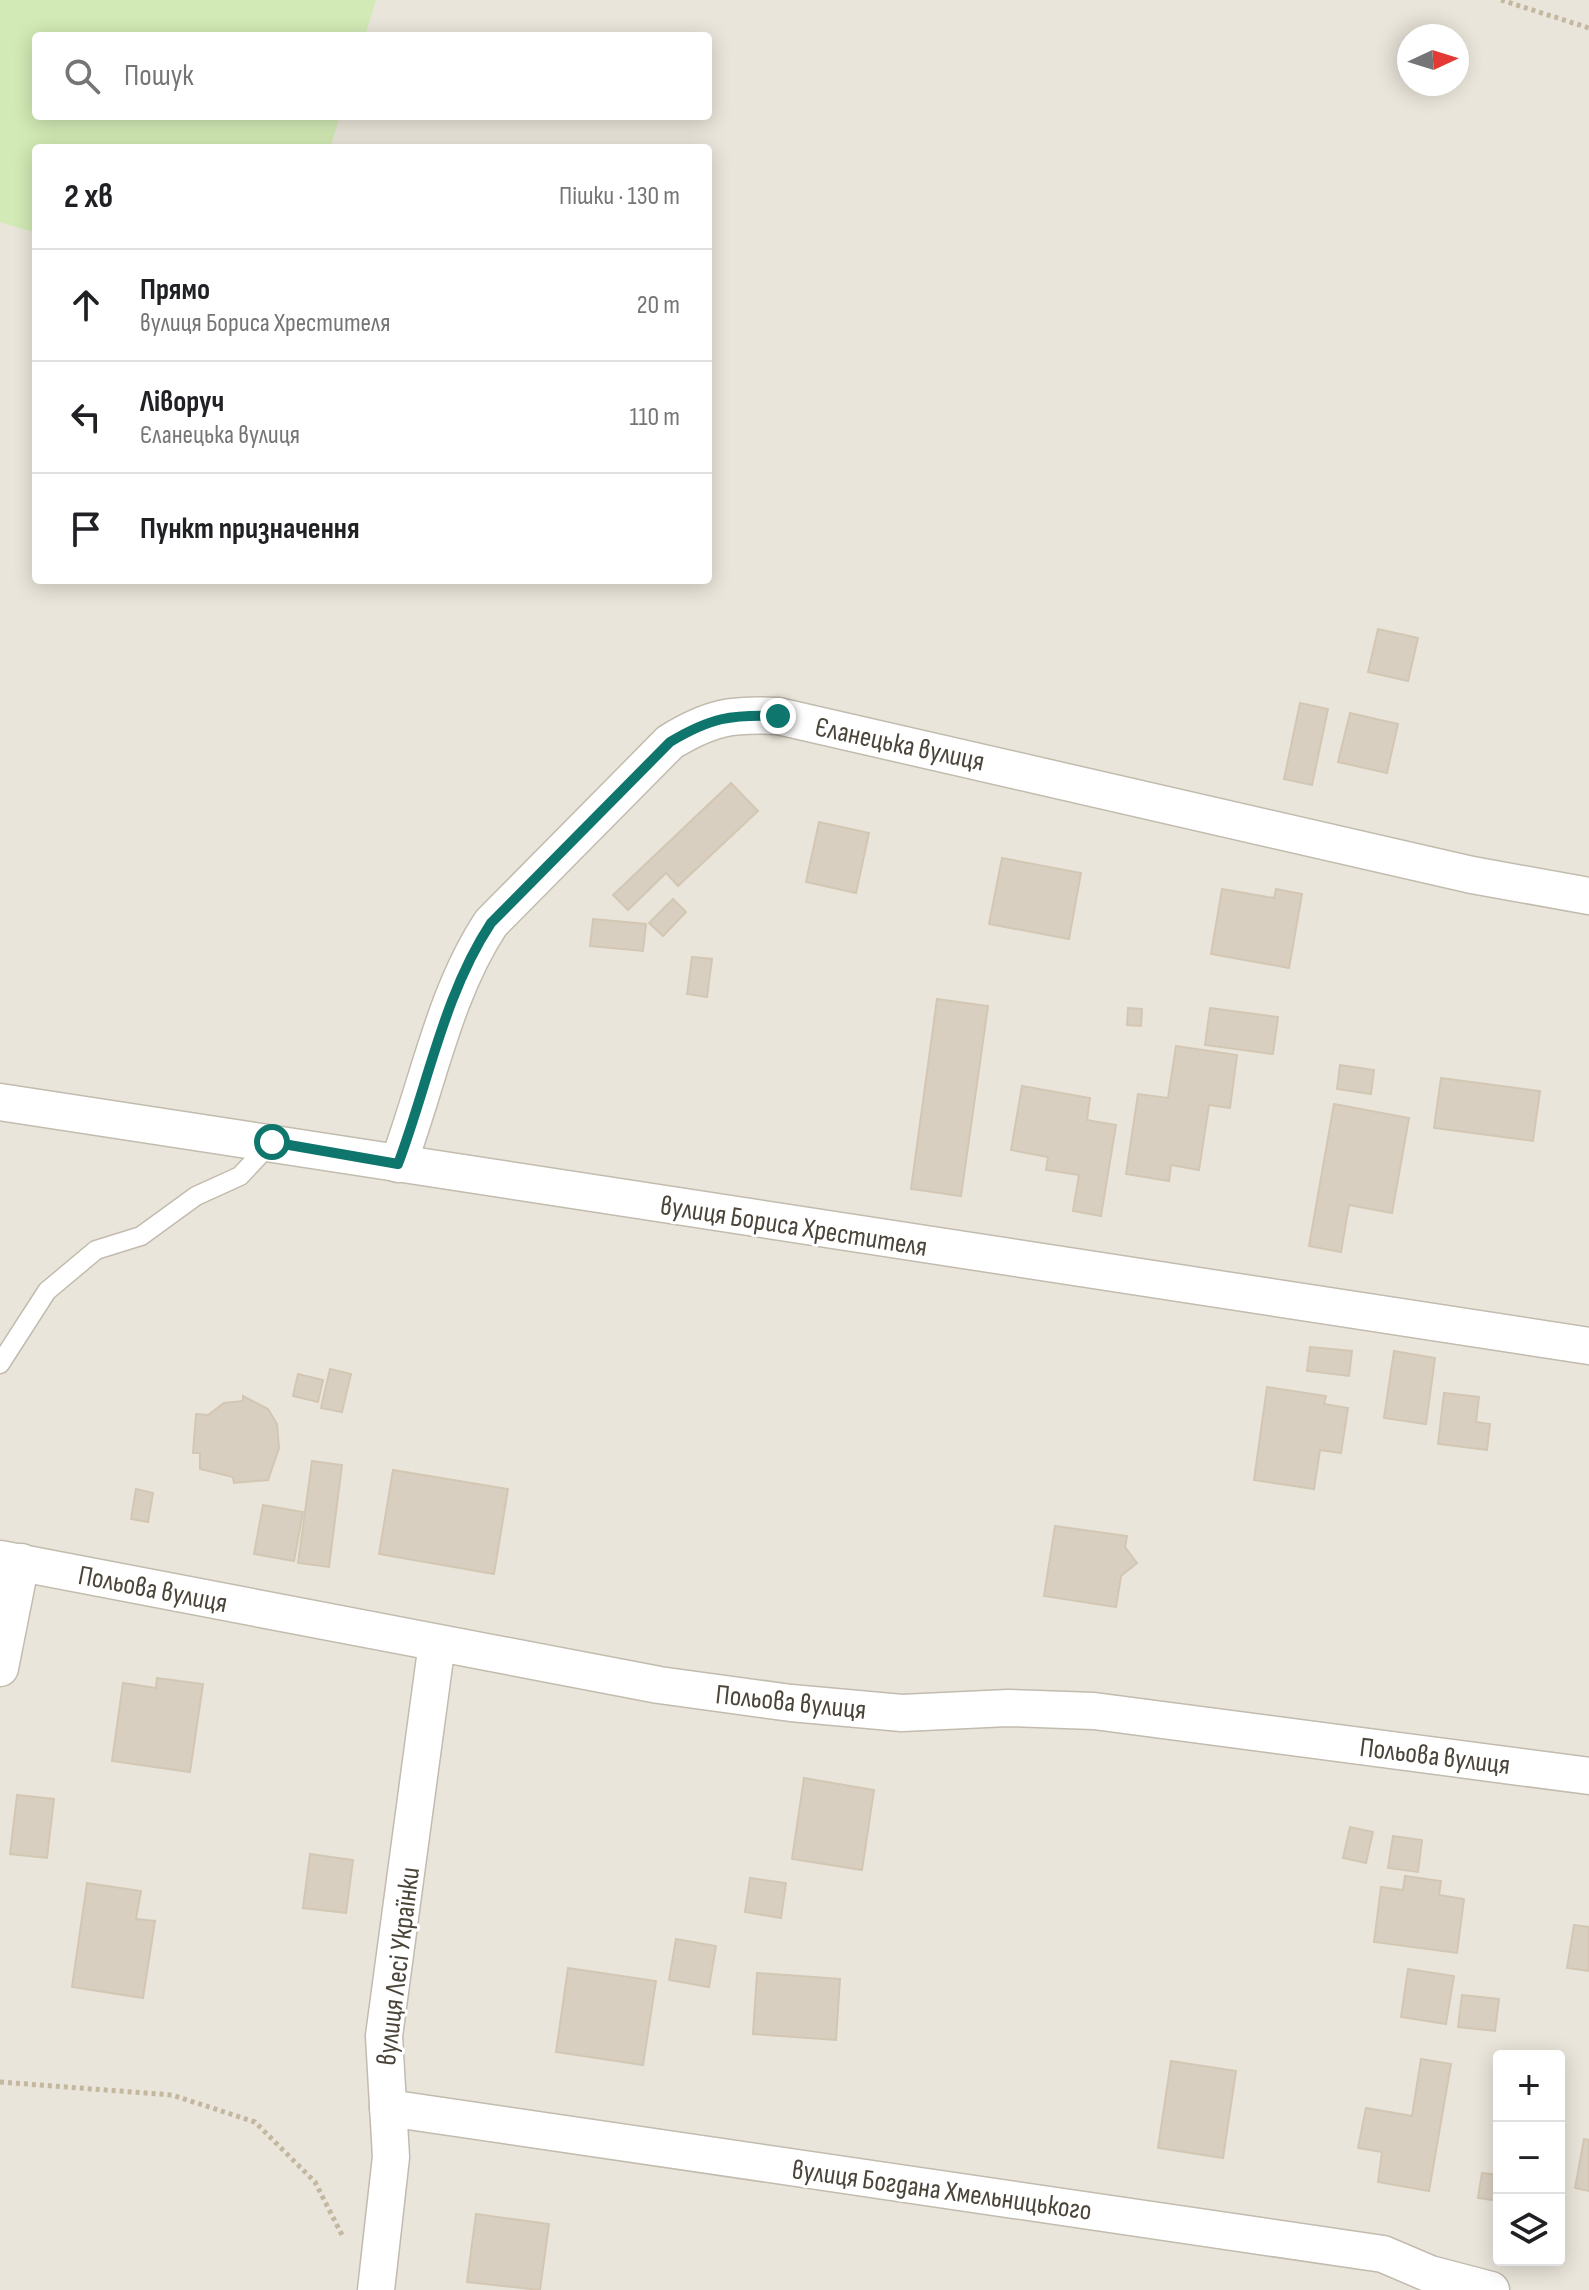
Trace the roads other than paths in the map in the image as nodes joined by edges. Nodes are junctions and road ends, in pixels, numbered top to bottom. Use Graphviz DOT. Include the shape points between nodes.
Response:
graph roads {
  1 [pos="1589,896"];
  2 [pos="0,1102"];
  3 [pos="272,1142"];
  4 [pos="398,1164"];
  5 [pos="1589,1346"];
  6 [pos="0,1364"];
  7 [pos="10,1560"];
  8 [pos="437,1643"];
  9 [pos="0,1668"];
  10 [pos="1589,1776"];
  11 [pos="388,2108"];
  12 [pos="376,2290"];
  13 [pos="1491,2290"];
  1 -- 4 [label="street, Єланецька вулиця" via="1472,875 778,716 737,714 670,742 491,923 456,990"];
  2 -- 3 [label="street, вулиця Бориса Хрестителя"];
  3 -- 4 [label="street, вулиця Бориса Хрестителя"];
  3 -- 6 [label="lane" via="240,1176 196,1196 141,1236 96,1250 47,1291"];
  4 -- 5 [label="street, вулиця Бориса Хрестителя"];
  7 -- 8 [label="street, Польова вулиця"];
  7 -- 9 [label="street"];
  8 -- 10 [label="street, Польова вулиця" via="659,1685 791,1703 902,1713 1094,1711"];
  8 -- 11 [label="street, вулиця Лесі Українки" via="384,2036"];
  11 -- 12 [label="street, вулиця Лесі Українки" via="391,2157"];
  11 -- 13 [label="street, вулиця Богдана Хмельницького" via="1383,2254 1430,2274"];
}
